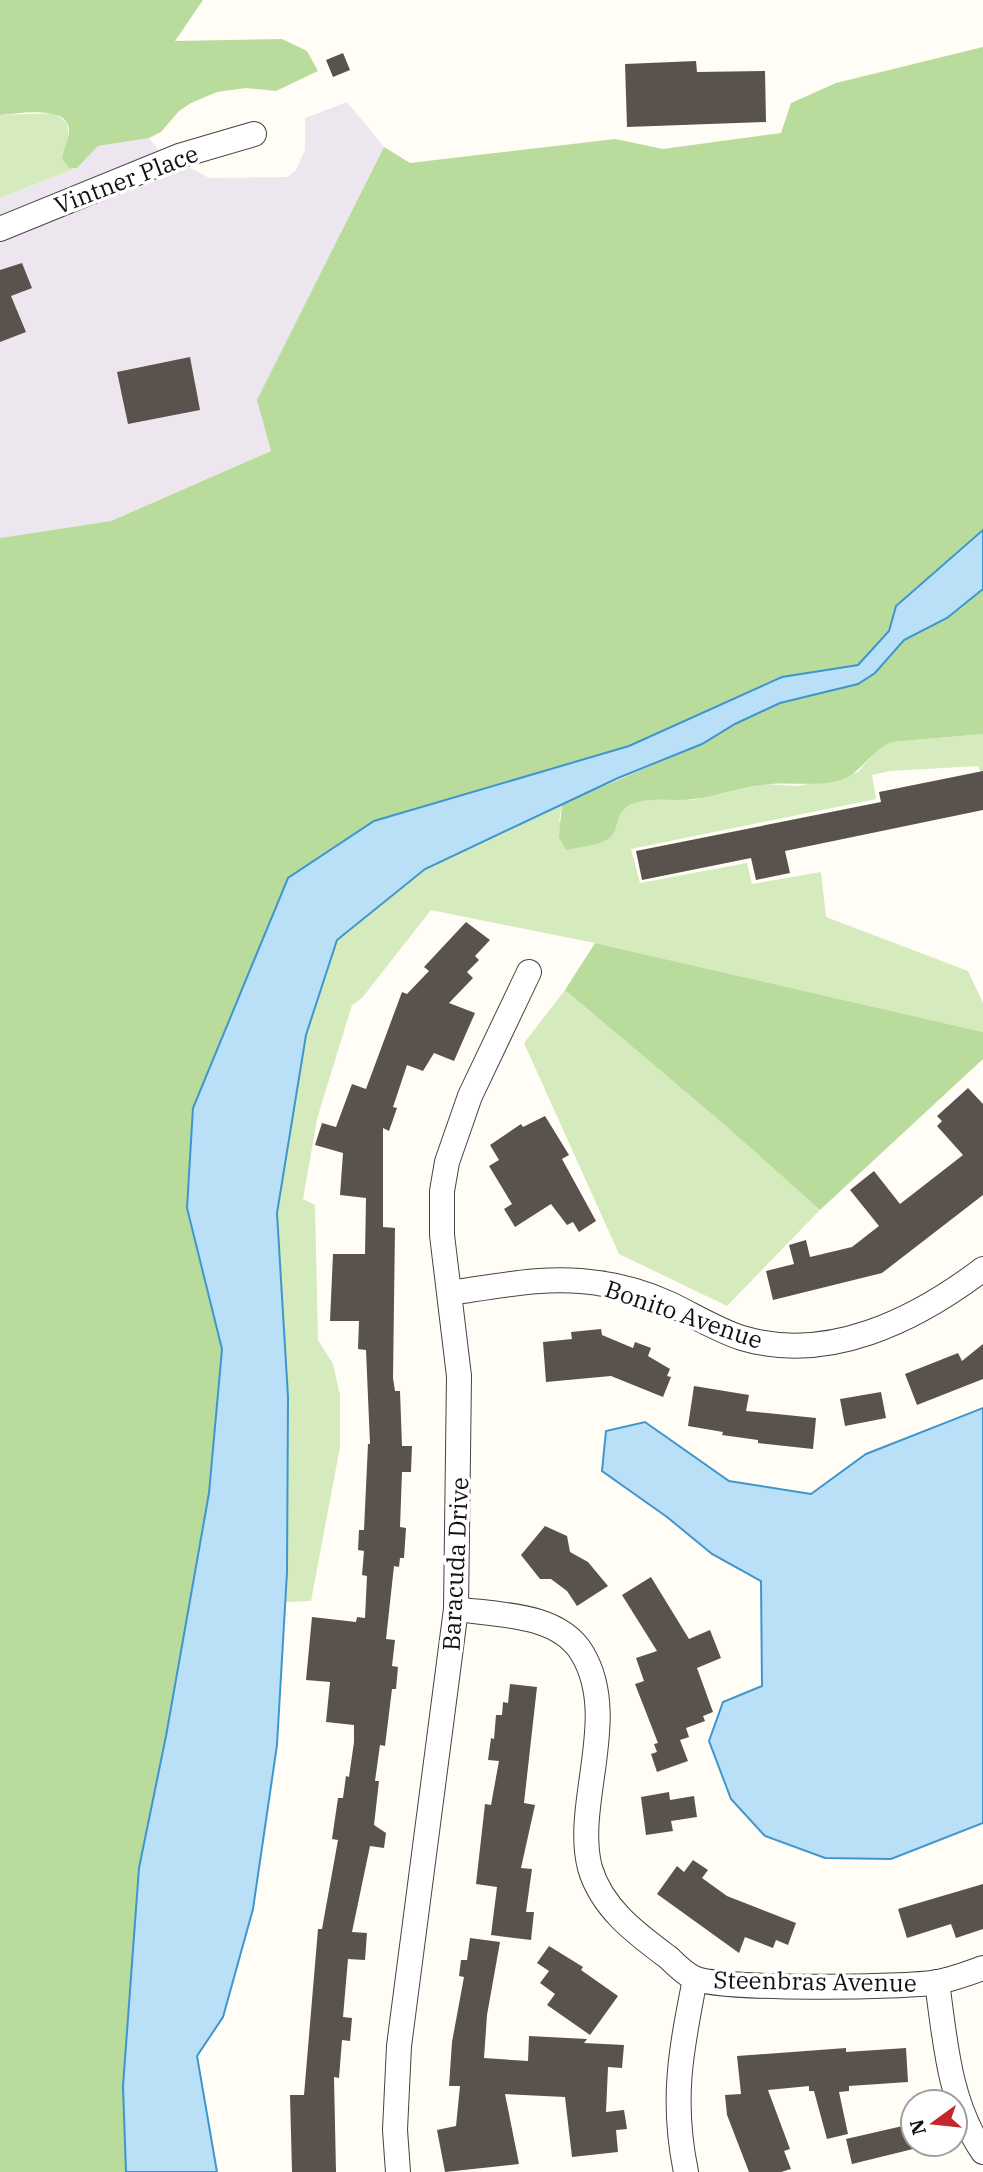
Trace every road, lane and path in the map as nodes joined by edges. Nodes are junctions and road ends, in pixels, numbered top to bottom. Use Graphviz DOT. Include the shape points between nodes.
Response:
graph roads {
  1 [pos="254,134"];
  2 [pos="0,229"];
  3 [pos="529,972"];
  4 [pos="983,1269"];
  5 [pos="450,1293"];
  6 [pos="456,1609"];
  7 [pos="983,1968"];
  8 [pos="695,1979"];
  9 [pos="937,1982"];
  10 [pos="983,2152"];
  11 [pos="398,2172"];
  12 [pos="686,2172"];
  1 -- 2 [label="street, Vintner Place" via="179,156"];
  3 -- 5 [label="street, Baracuda Drive" via="470,1096 447,1162 441,1210"];
  4 -- 5 [label="street, Bonito Avenue" via="950,1294 893,1323 835,1343 804,1347 740,1337 666,1302 598,1283 528,1282"];
  5 -- 6 [label="street, Baracuda Drive" via="459,1376"];
  6 -- 8 [label="street, Steenbras Avenue" via="537,1621 561,1631 582,1653 594,1685 597,1729 587,1846 590,1867 612,1910"];
  6 -- 11 [label="street, Baracuda Drive" via="399,2046"];
  7 -- 9 [label="street, Steenbras Avenue"];
  8 -- 9 [label="street, Steenbras Avenue" via="736,1984"];
  8 -- 12 [label="street" via="680,2057 677,2131"];
  9 -- 10 [label="street" via="955,2091"];
}
